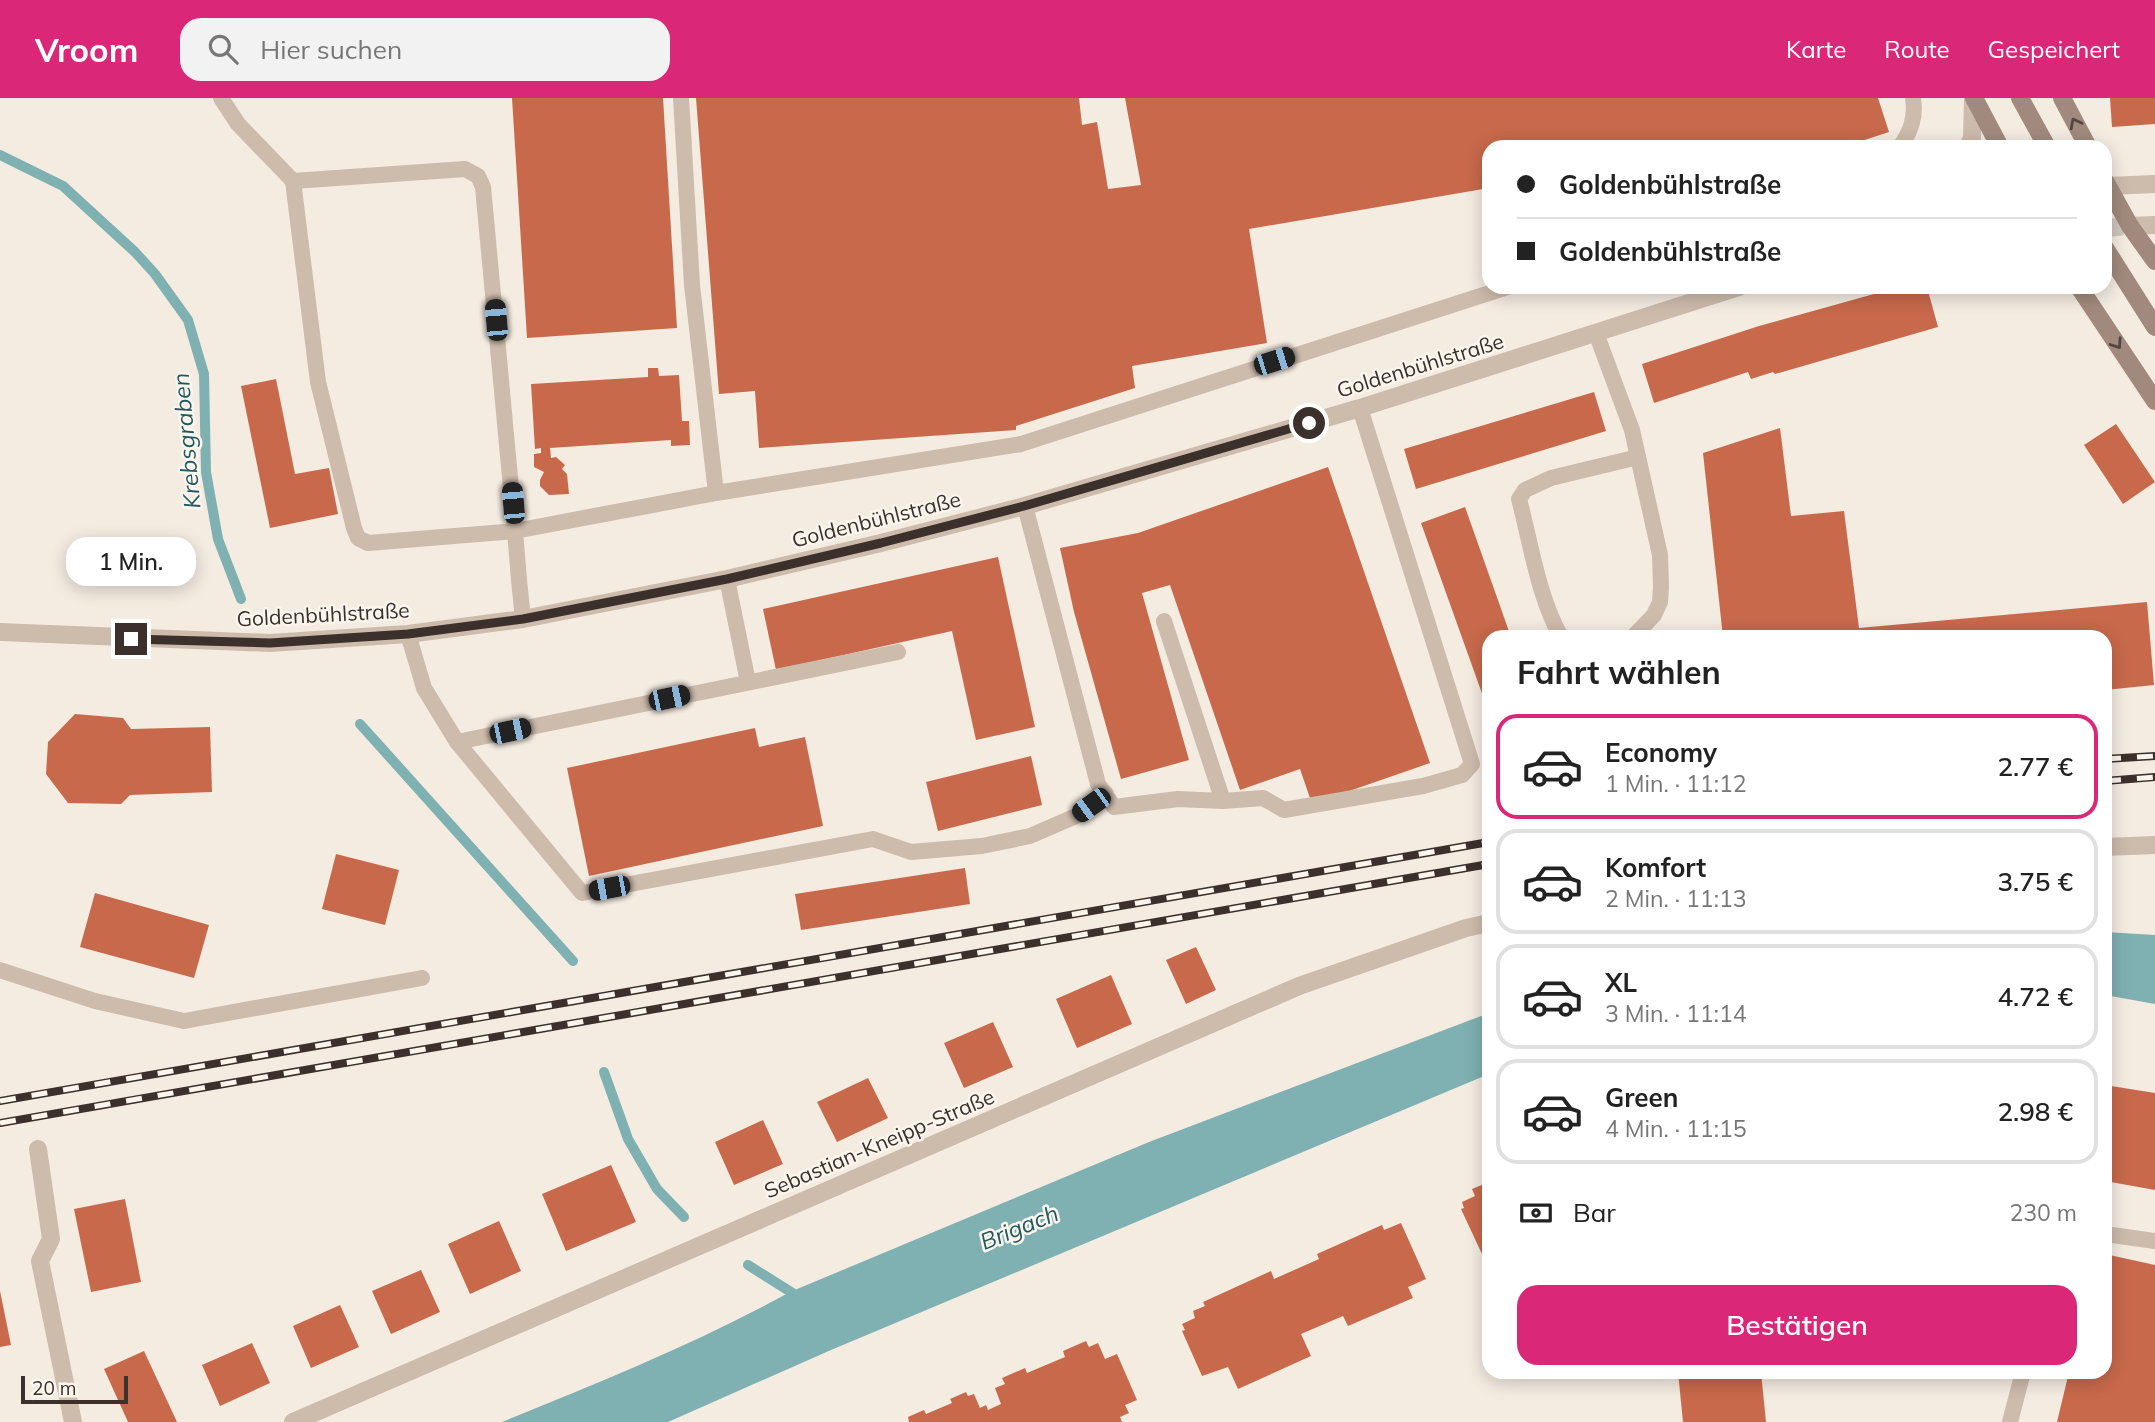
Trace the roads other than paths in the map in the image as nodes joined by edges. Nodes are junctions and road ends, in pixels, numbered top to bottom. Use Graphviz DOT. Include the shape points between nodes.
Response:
graph roads {
  1 [pos="221,98"];
  2 [pos="681,98"];
  3 [pos="1913,98"];
  4 [pos="1974,98"];
  5 [pos="2020,98"];
  6 [pos="2063,98"];
  7 [pos="1905,140"];
  8 [pos="1971,140"];
  9 [pos="1996,140"];
  10 [pos="2042,140"];
  11 [pos="2084,140"];
  12 [pos="293,181"];
  13 [pos="2112,184"];
  14 [pos="2155,184"];
  15 [pos="2112,193"];
  16 [pos="2155,225"];
  17 [pos="2130,226"];
  18 [pos="2112,259"];
  19 [pos="2155,261"];
  20 [pos="1486,294"];
  21 [pos="1720,294"];
  22 [pos="2084,294"];
  23 [pos="2155,327"];
  24 [pos="1596,333"];
  25 [pos="2155,401"];
  26 [pos="1360,408"];
  27 [pos="1638,457"];
  28 [pos="716,493"];
  29 [pos="1024,506"];
  30 [pos="515,531"];
  31 [pos="727,579"];
  32 [pos="523,619"];
  33 [pos="1164,621"];
  34 [pos="1556,630"];
  35 [pos="1640,630"];
  36 [pos="0,632"];
  37 [pos="408,634"];
  38 [pos="898,652"];
  39 [pos="748,682"];
  40 [pos="457,742"];
  41 [pos="1105,794"];
  42 [pos="1223,801"];
  43 [pos="2155,845"];
  44 [pos="2112,847"];
  45 [pos="1482,925"];
  46 [pos="0,970"];
  47 [pos="422,978"];
  48 [pos="38,1149"];
  49 [pos="2112,1235"];
  50 [pos="2155,1241"];
  51 [pos="2021,1379"];
  52 [pos="73,1422"];
  53 [pos="293,1422"];
  54 [pos="2010,1422"];
  1 -- 12 [label="lane" via="238,124"];
  2 -- 28 [label="lane" via="692,285"];
  3 -- 7 [label="lane" via="1915,110"];
  4 -- 8 [label="street"];
  4 -- 9 [label="main road"];
  5 -- 10 [label="main road"];
  11 -- 6 [label="main road, one-way"];
  12 -- 30 [label="lane" via="318,382 358,538 368,543"];
  12 -- 30 [label="lane" via="465,169 478,176 483,187"];
  13 -- 14 [label="street"];
  15 -- 17 [label="main road"];
  16 -- 17 [label="street"];
  17 -- 19 [label="main road"];
  18 -- 23 [label="main road"];
  20 -- 28 [label="lane" via="1021,444"];
  21 -- 24 [label="street, Goldenbühlstraße"];
  22 -- 25 [label="main road, one-way"];
  24 -- 26 [label="street, Goldenbühlstraße"];
  24 -- 27 [label="lane"];
  26 -- 29 [label="street, Goldenbühlstraße"];
  26 -- 42 [label="lane" via="1472,764 1462,775 1423,786 1284,810 1263,797"];
  27 -- 34 [label="lane" via="1551,478 1525,490 1519,499"];
  27 -- 35 [label="lane" via="1660,555 1661,587 1654,615"];
  28 -- 30 [label="lane"];
  29 -- 31 [label="street, Goldenbühlstraße"];
  29 -- 41 [label="lane" via="1098,784"];
  30 -- 32 [label="lane"];
  31 -- 32 [label="street, Goldenbühlstraße"];
  31 -- 39 [label="lane"];
  32 -- 37 [label="street, Goldenbühlstraße"];
  33 -- 42 [label="lane"];
  36 -- 37 [label="street, Goldenbühlstraße" via="270,643"];
  37 -- 40 [label="lane" via="425,688"];
  38 -- 39 [label="lane"];
  39 -- 40 [label="lane"];
  40 -- 41 [label="lane" via="582,893 873,839 911,852 982,846 1030,836 1076,816"];
  41 -- 42 [label="lane" via="1114,807 1178,799"];
  43 -- 44 [label="street"];
  45 -- 53 [label="street, Sebastian-Kneipp-Straße" via="1299,986"];
  46 -- 47 [label="lane" via="95,1001 184,1021"];
  48 -- 52 [label="street" via="51,1239 40,1261"];
  49 -- 50 [label="lane"];
  51 -- 54 [label="lane"];
}
